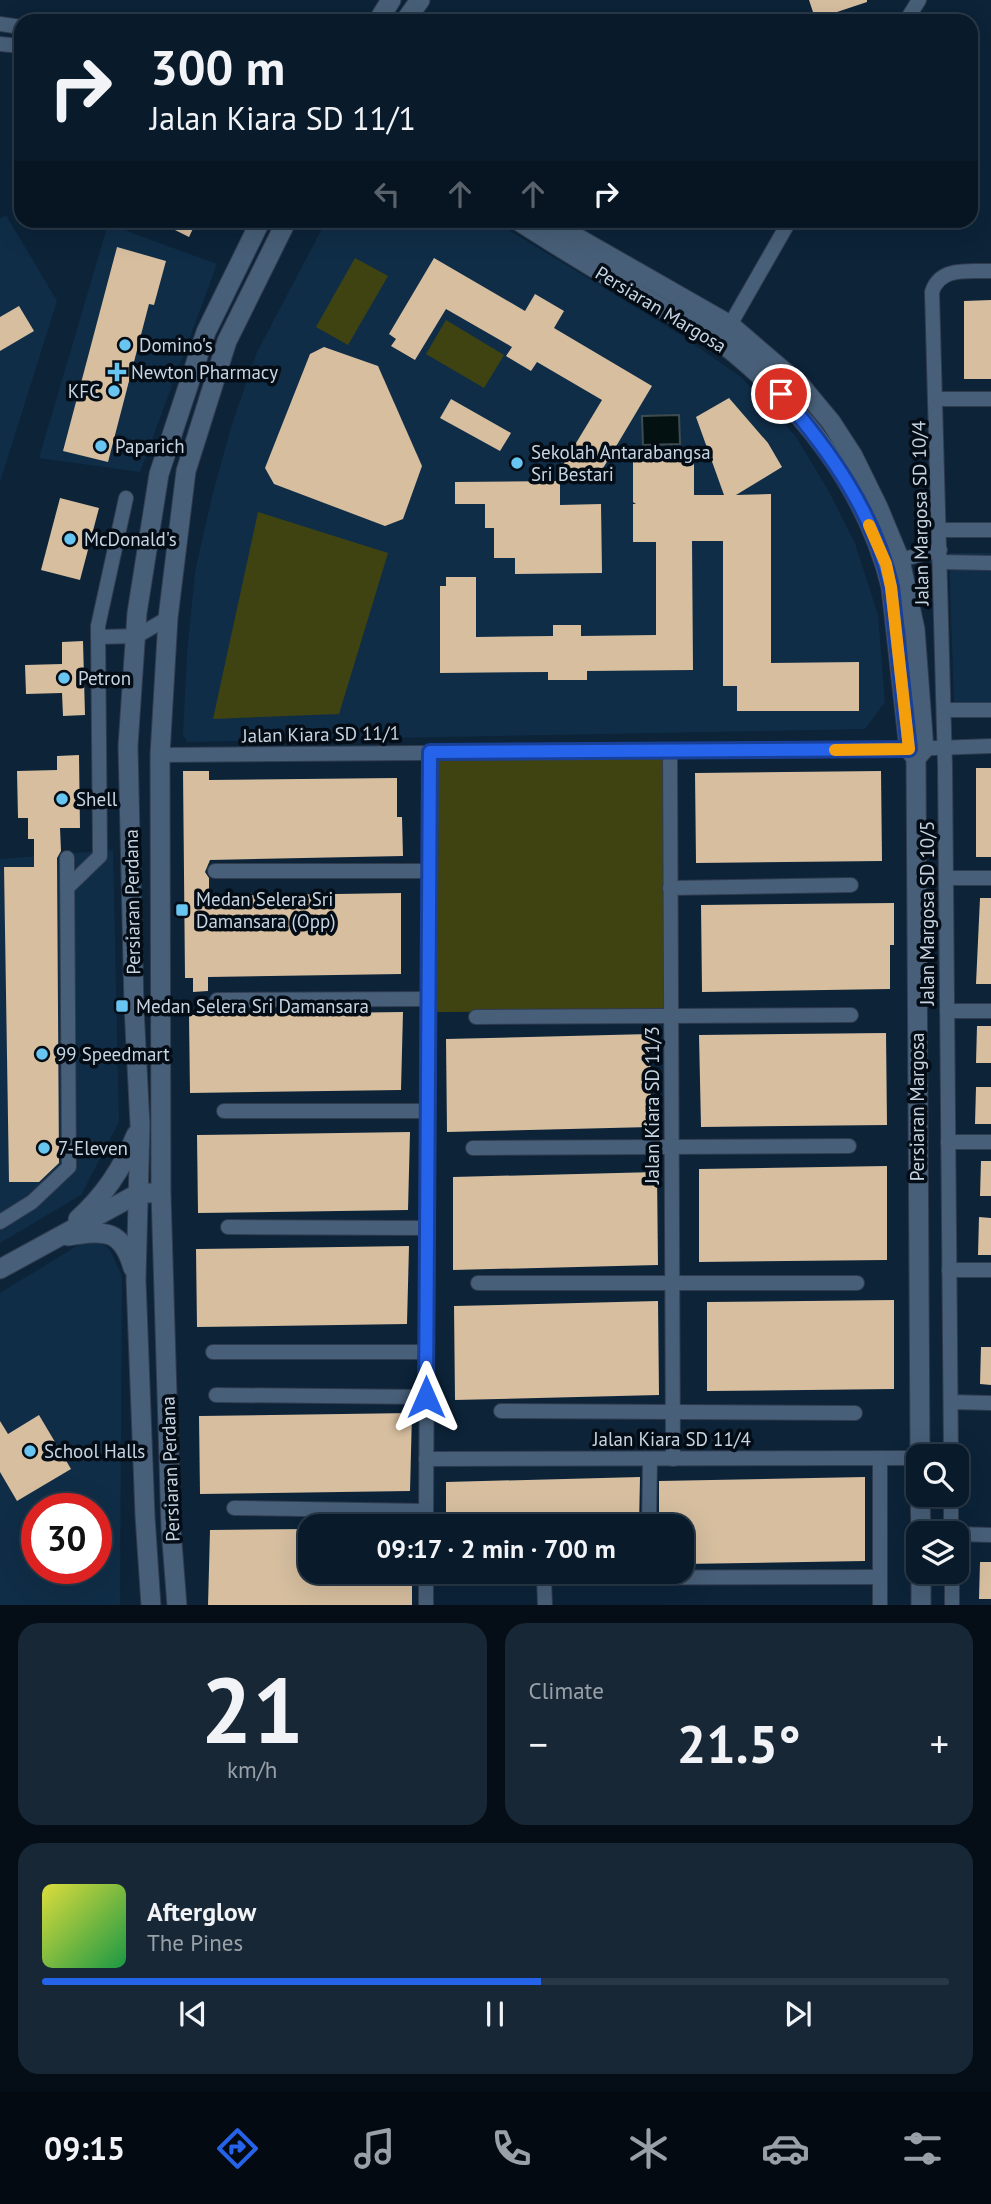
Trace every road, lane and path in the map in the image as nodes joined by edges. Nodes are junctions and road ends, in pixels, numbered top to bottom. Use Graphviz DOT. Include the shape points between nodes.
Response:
graph roads {
  1 [pos="257,228"];
  2 [pos="283,228"];
  3 [pos="532,228"];
  4 [pos="559,228"];
  5 [pos="785,228"];
  6 [pos="991,271"];
  7 [pos="725,334"];
  8 [pos="937,399"];
  9 [pos="991,399"];
  10 [pos="126,498"];
  11 [pos="940,530"];
  12 [pos="991,530"];
  13 [pos="940,556"];
  14 [pos="893,562"];
  15 [pos="991,563"];
  16 [pos="167,618"];
  17 [pos="136,636"];
  18 [pos="98,637"];
  19 [pos="944,710"];
  20 [pos="991,710"];
  21 [pos="991,746"];
  22 [pos="945,747"];
  23 [pos="670,751"];
  24 [pos="430,752"];
  25 [pos="916,752"];
  26 [pos="160,755"];
  27 [pos="67,858"];
  28 [pos="215,871"];
  29 [pos="429,871"];
  30 [pos="946,878"];
  31 [pos="991,878"];
  32 [pos="851,885"];
  33 [pos="68,887"];
  34 [pos="670,888"];
  35 [pos="429,999"];
  36 [pos="217,1000"];
  37 [pos="947,1011"];
  38 [pos="991,1011"];
  39 [pos="851,1015"];
  40 [pos="671,1016"];
  41 [pos="476,1017"];
  42 [pos="224,1111"];
  43 [pos="428,1111"];
  44 [pos="140,1125"];
  45 [pos="948,1142"];
  46 [pos="991,1142"];
  47 [pos="671,1146"];
  48 [pos="849,1146"];
  49 [pos="473,1148"];
  50 [pos="139,1192"];
  51 [pos="161,1193"];
  52 [pos="0,1222"];
  53 [pos="228,1227"];
  54 [pos="427,1228"];
  55 [pos="56,1238"];
  56 [pos="0,1269"];
  57 [pos="950,1270"];
  58 [pos="991,1270"];
  59 [pos="136,1280"];
  60 [pos="672,1282"];
  61 [pos="478,1283"];
  62 [pos="857,1283"];
  63 [pos="213,1352"];
  64 [pos="427,1352"];
  65 [pos="216,1395"];
  66 [pos="426,1397"];
  67 [pos="951,1402"];
  68 [pos="991,1403"];
  69 [pos="501,1411"];
  70 [pos="673,1411"];
  71 [pos="855,1413"];
  72 [pos="919,1444"];
  73 [pos="951,1444"];
  74 [pos="906,1457"];
  75 [pos="673,1458"];
  76 [pos="880,1458"];
  77 [pos="426,1459"];
  78 [pos="650,1459"];
  79 [pos="234,1508"];
  80 [pos="426,1511"];
  81 [pos="649,1514"];
  82 [pos="969,1534"];
  83 [pos="991,1535"];
  84 [pos="694,1575"];
  85 [pos="880,1577"];
  86 [pos="426,1584"];
  87 [pos="544,1584"];
  88 [pos="921,1584"];
  89 [pos="951,1584"];
  90 [pos="151,1605"];
  91 [pos="177,1605"];
  92 [pos="426,1605"];
  93 [pos="545,1605"];
  94 [pos="880,1605"];
  95 [pos="921,1605"];
  96 [pos="952,1605"];
  1 -- 17 [label="main road, Persiaran Perdana" via="206,332 159,474"];
  2 -- 16 [label="main road, Persiaran Perdana" via="228,341 186,471"];
  3 -- 7 [label="main road, Persiaran Margosa"];
  4 -- 7 [label="main road, Persiaran Margosa"];
  5 -- 7 [label="street"];
  6 -- 8 [label="street, Jalan Margosa SD 10/4" via="951,272 939,279 932,292"];
  7 -- 14 [label="main road, Persiaran Margosa" via="801,386 831,422 878,507"];
  8 -- 9 [label="street"];
  8 -- 11 [label="street, Jalan Margosa SD 10/4"];
  10 -- 18 [label="street"];
  11 -- 12 [label="street"];
  11 -- 13 [label="street, Jalan Margosa SD 10/4"];
  13 -- 14 [label="street"];
  13 -- 15 [label="street"];
  13 -- 19 [label="street, Jalan Margosa SD 10/4"];
  14 -- 25 [label="main road, Persiaran Margosa" via="915,629"];
  16 -- 17 [label="street"];
  16 -- 26 [label="main road, Persiaran Perdana"];
  17 -- 18 [label="street"];
  17 -- 44 [label="main road, Persiaran Perdana" via="128,746"];
  18 -- 33 [label="street" via="100,856"];
  19 -- 20 [label="street"];
  19 -- 22 [label="street, Jalan Margosa SD 10/4"];
  21 -- 22 [label="street, Jalan Kiara SD 11/1"];
  22 -- 25 [label="street, Jalan Kiara SD 11/1"];
  22 -- 30 [label="street, Jalan Margosa SD 10/5"];
  23 -- 24 [label="street, Jalan Kiara SD 11/1"];
  23 -- 25 [label="street, Jalan Kiara SD 11/1"];
  23 -- 34 [label="street, Jalan Kiara SD 11/3"];
  24 -- 26 [label="street, Jalan Kiara SD 11/1"];
  24 -- 29 [label="street"];
  25 -- 72 [label="main road, Persiaran Margosa"];
  26 -- 51 [label="main road, Persiaran Perdana"];
  27 -- 33 [label="street"];
  28 -- 29 [label="street"];
  29 -- 35 [label="street"];
  30 -- 31 [label="street"];
  30 -- 37 [label="street, Jalan Margosa SD 10/5"];
  32 -- 34 [label="street"];
  33 -- 52 [label="street" via="69,1167 32,1202"];
  34 -- 40 [label="street, Jalan Kiara SD 11/3"];
  35 -- 36 [label="street"];
  35 -- 43 [label="street"];
  37 -- 38 [label="street"];
  37 -- 45 [label="street, Jalan Margosa SD 10/5"];
  39 -- 40 [label="street"];
  40 -- 41 [label="street"];
  40 -- 47 [label="street, Jalan Kiara SD 11/3"];
  42 -- 43 [label="street"];
  43 -- 54 [label="street"];
  44 -- 50 [label="main road, Persiaran Perdana"];
  44 -- 55 [label="main road" via="103,1194"];
  45 -- 46 [label="street"];
  45 -- 57 [label="street, Jalan Margosa SD 10/5"];
  47 -- 48 [label="street"];
  47 -- 49 [label="street"];
  47 -- 60 [label="street, Jalan Kiara SD 11/3"];
  50 -- 51 [label="main road"];
  50 -- 55 [label="main road"];
  50 -- 59 [label="main road, Persiaran Perdana"];
  51 -- 91 [label="main road, Persiaran Perdana"];
  53 -- 54 [label="street"];
  54 -- 64 [label="street"];
  55 -- 56 [label="main road"];
  55 -- 59 [label="main road" via="89,1233 114,1237 128,1252"];
  57 -- 58 [label="street"];
  57 -- 67 [label="street, Jalan Margosa SD 10/5"];
  59 -- 90 [label="main road, Persiaran Perdana"];
  60 -- 61 [label="street"];
  60 -- 62 [label="street"];
  60 -- 70 [label="street, Jalan Kiara SD 11/3"];
  63 -- 64 [label="street"];
  64 -- 66 [label="street"];
  65 -- 66 [label="street"];
  66 -- 77 [label="street"];
  67 -- 68 [label="street"];
  67 -- 73 [label="street, Jalan Margosa SD 10/5"];
  69 -- 70 [label="street"];
  70 -- 71 [label="street"];
  70 -- 75 [label="street, Jalan Kiara SD 11/3"];
  74 -- 76 [label="street, Jalan Kiara SD 11/4"];
  75 -- 76 [label="street, Jalan Kiara SD 11/4"];
  75 -- 78 [label="street, Jalan Kiara SD 11/4"];
  76 -- 85 [label="street"];
  77 -- 78 [label="street, Jalan Kiara SD 11/4"];
  77 -- 80 [label="street"];
  78 -- 81 [label="street"];
  79 -- 80 [label="street"];
  82 -- 83 [label="street"];
  84 -- 85 [label="street"];
  85 -- 94 [label="street"];
  86 -- 92 [label="street"];
  87 -- 93 [label="street"];
  88 -- 95 [label="main road"];
  89 -- 96 [label="street"];
}
